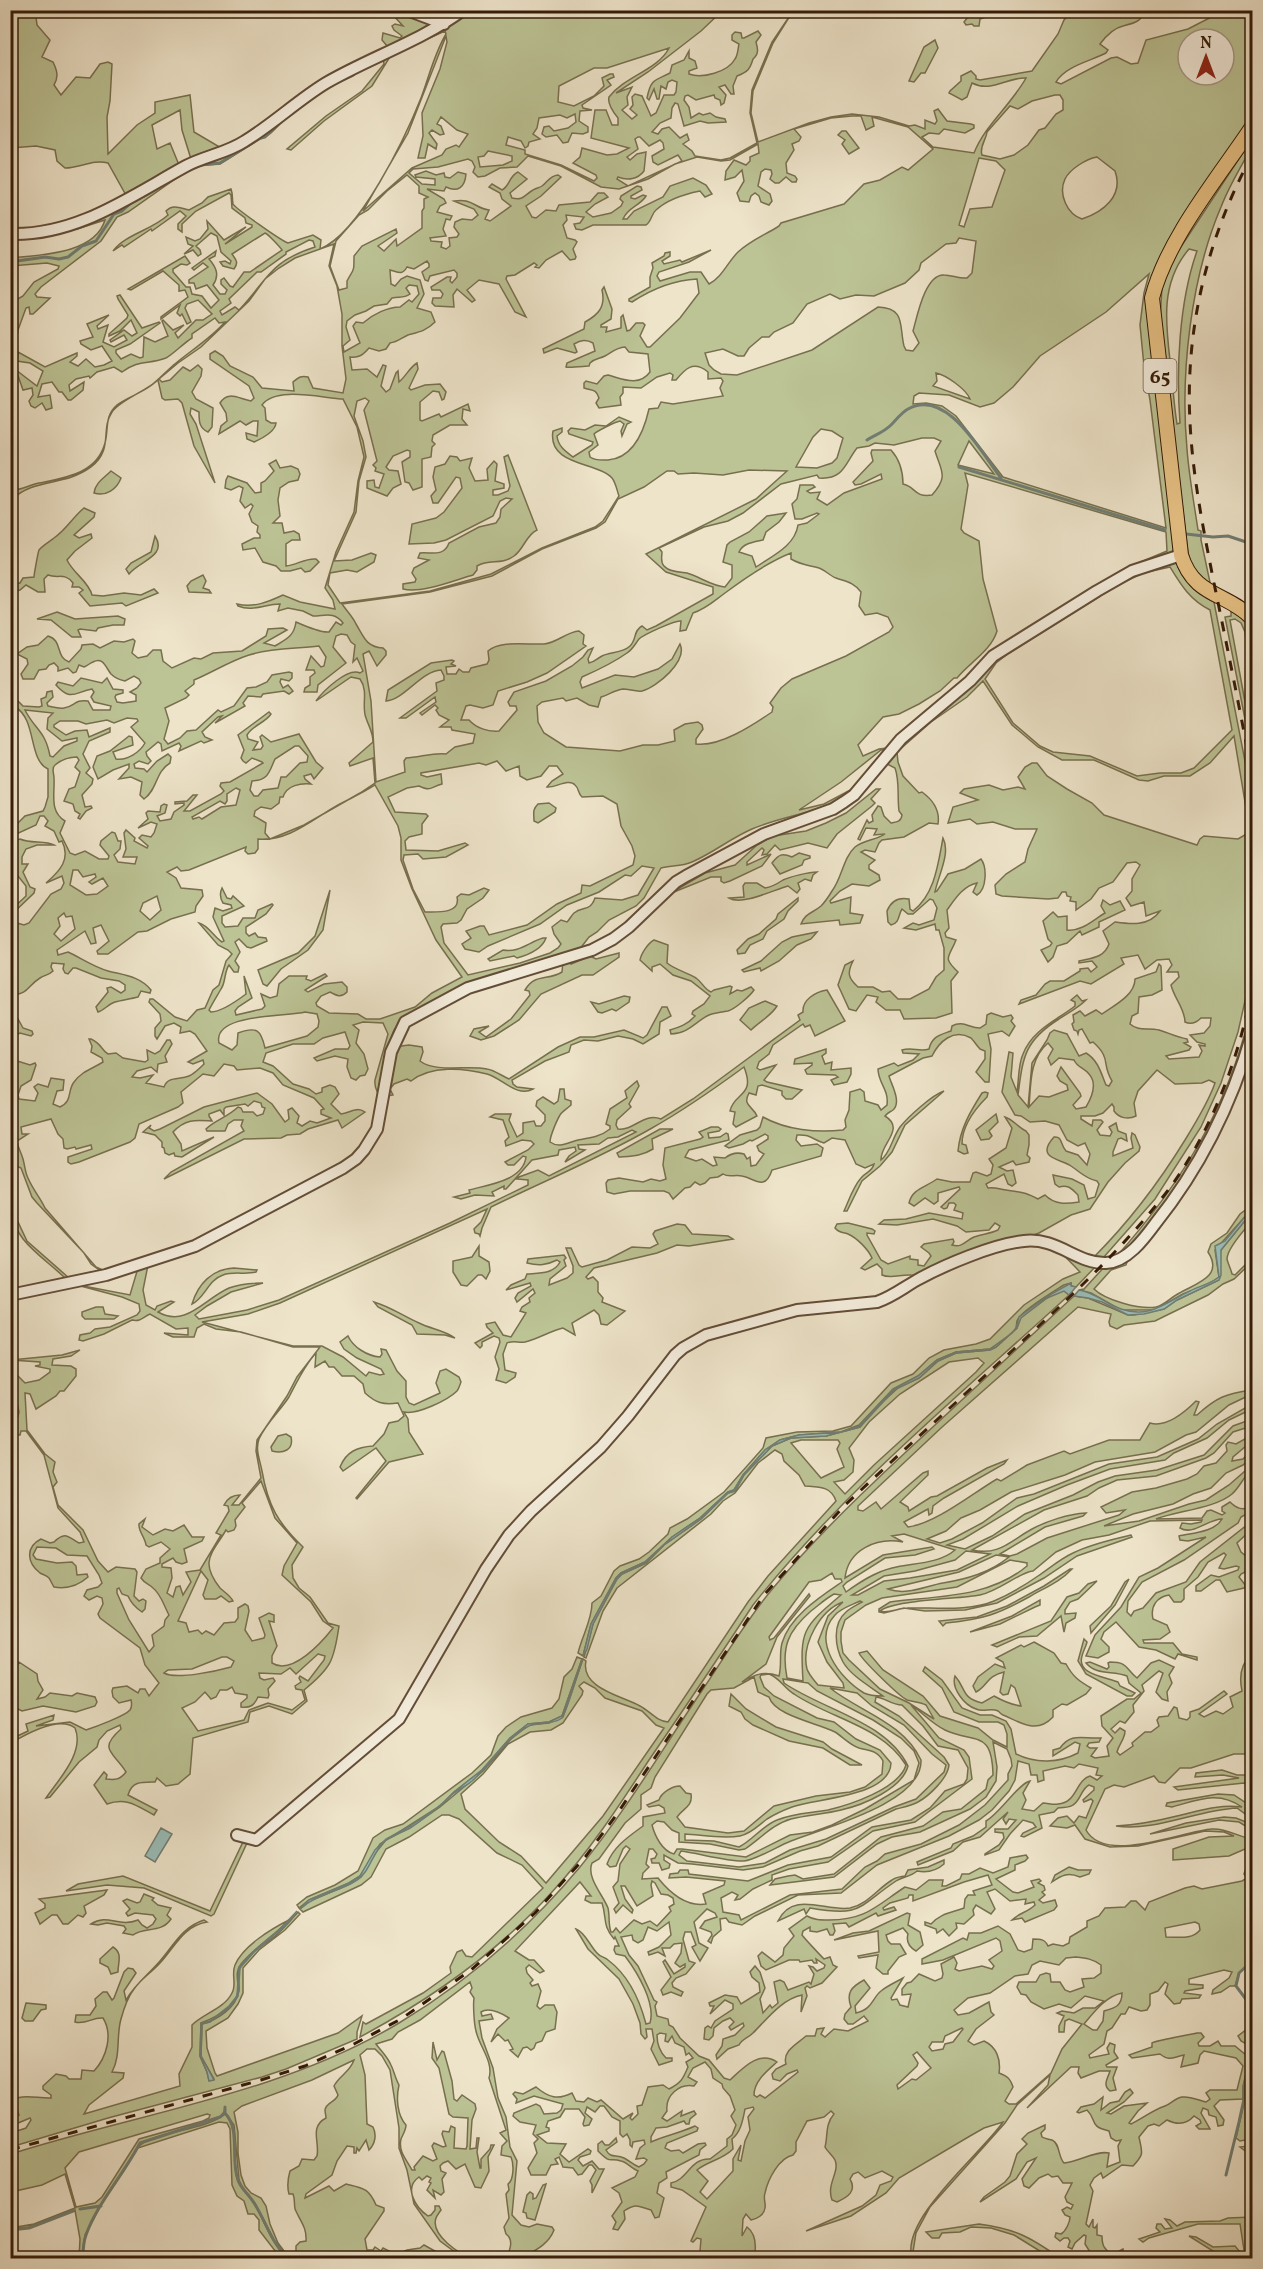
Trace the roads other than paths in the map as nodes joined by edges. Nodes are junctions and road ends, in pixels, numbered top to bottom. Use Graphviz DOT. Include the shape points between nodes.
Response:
graph roads {
  1 [pos="407,10"];
  2 [pos="463,10"];
  3 [pos="444,24"];
  4 [pos="1252,127"];
  5 [pos="10,234"];
  6 [pos="1181,555"];
  7 [pos="1252,618"];
  8 [pos="1252,1034"];
  9 [pos="10,1294"];
  10 [pos="237,1835"];
  1 -- 3 [label="street"];
  2 -- 3 [label="street"];
  3 -- 5 [label="street" via="327,83 244,142 188,165 116,206 61,228"];
  4 -- 6 [label="main road, 65" via="1169,251 1152,298"];
  6 -- 7 [label="main road, 65" via="1187,572 1197,582"];
  6 -- 9 [label="street" via="1132,571 993,656 970,681 901,739 854,795 833,809 764,834 686,876 629,927 592,950 468,988 405,1022 390,1052 377,1129 356,1160 195,1246 106,1275"];
  8 -- 10 [label="street" via="1234,1090 1180,1192 1140,1243 1114,1262 1087,1260 1057,1245 1024,1240 959,1261 920,1278 887,1299 797,1310 690,1342 675,1355 601,1447 509,1535 399,1719 256,1840"];
}
